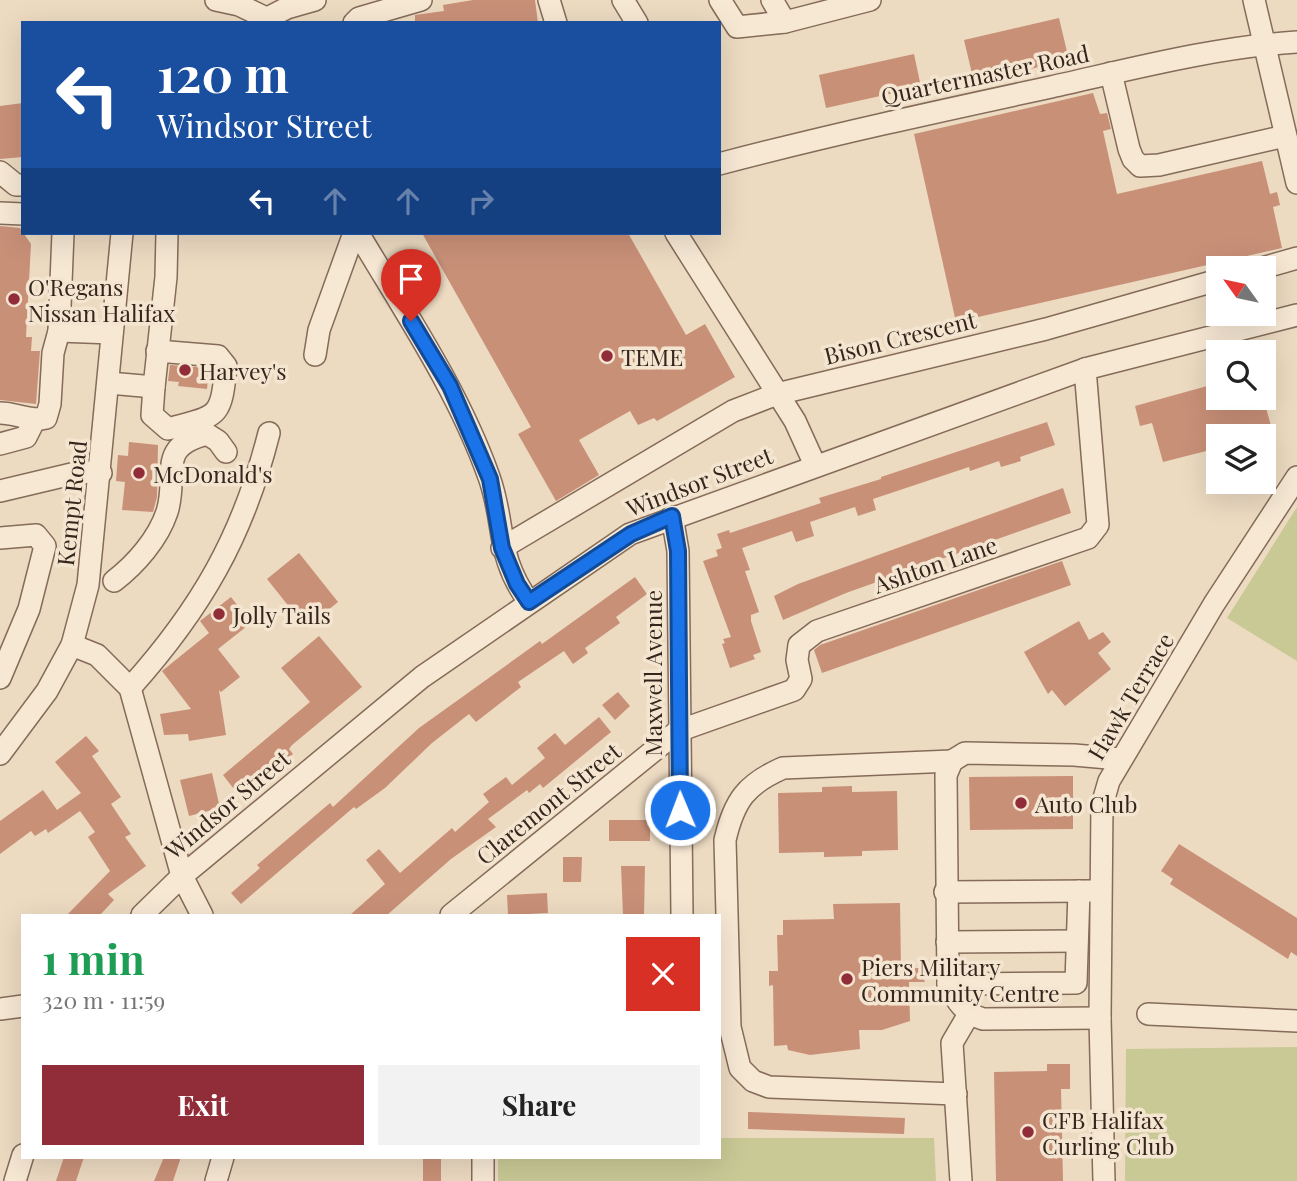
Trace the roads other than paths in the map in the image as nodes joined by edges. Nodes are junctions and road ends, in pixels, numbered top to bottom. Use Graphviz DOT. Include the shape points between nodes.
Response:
graph roads {
  1 [pos="216,0"];
  2 [pos="315,0"];
  3 [pos="421,0"];
  4 [pos="549,0"];
  5 [pos="623,0"];
  6 [pos="720,0"];
  7 [pos="772,0"];
  8 [pos="870,0"];
  9 [pos="1254,0"];
  10 [pos="262,20"];
  11 [pos="356,21"];
  12 [pos="555,21"];
  13 [pos="636,21"];
  14 [pos="785,22"];
  15 [pos="1297,42"];
  16 [pos="1263,44"];
  17 [pos="1111,74"];
  18 [pos="1285,136"];
  19 [pos="721,163"];
  20 [pos="0,172"];
  21 [pos="1297,183"];
  22 [pos="21,185"];
  23 [pos="0,212"];
  24 [pos="21,214"];
  25 [pos="63,235"];
  26 [pos="122,235"];
  27 [pos="167,235"];
  28 [pos="355,235"];
  29 [pos="357,235"];
  30 [pos="677,235"];
  31 [pos="1297,258"];
  32 [pos="1276,264"];
  33 [pos="1206,283"];
  34 [pos="1297,315"];
  35 [pos="59,331"];
  36 [pos="113,333"];
  37 [pos="157,351"];
  38 [pos="315,355"];
  39 [pos="1085,369"];
  40 [pos="109,383"];
  41 [pos="154,387"];
  42 [pos="777,394"];
  43 [pos="0,413"];
  44 [pos="33,421"];
  45 [pos="269,433"];
  46 [pos="0,444"];
  47 [pos="226,452"];
  48 [pos="815,466"];
  49 [pos="100,473"];
  50 [pos="1297,477"];
  51 [pos="0,491"];
  52 [pos="672,516"];
  53 [pos="161,524"];
  54 [pos="1,542"];
  55 [pos="502,548"];
  56 [pos="529,602"];
  57 [pos="72,645"];
  58 [pos="2,669"];
  59 [pos="130,688"];
  60 [pos="678,731"];
  61 [pos="0,754"];
  62 [pos="1119,759"];
  63 [pos="952,761"];
  64 [pos="182,876"];
  65 [pos="1079,891"];
  66 [pos="1102,891"];
  67 [pos="945,892"];
  68 [pos="143,914"];
  69 [pos="201,914"];
  70 [pos="452,914"];
  71 [pos="682,914"];
  72 [pos="1077,940"];
  73 [pos="947,942"];
  74 [pos="947,984"];
  75 [pos="21,1006"];
  76 [pos="0,1009"];
  77 [pos="969,1014"];
  78 [pos="1148,1014"];
  79 [pos="1100,1018"];
  80 [pos="1297,1021"];
  81 [pos="956,1094"];
  82 [pos="22,1159"];
  83 [pos="222,1159"];
  84 [pos="483,1159"];
  85 [pos="15,1181"];
  86 [pos="216,1181"];
  87 [pos="483,1181"];
  88 [pos="961,1181"];
  89 [pos="1104,1181"];
  1 -- 10 [label="street" via="239,5"];
  2 -- 10 [label="street"];
  3 -- 11 [label="street"];
  4 -- 12 [label="street"];
  5 -- 13 [label="street"];
  6 -- 14 [label="street" via="737,27"];
  7 -- 14 [label="street"];
  8 -- 14 [label="street"];
  9 -- 16 [label="street"];
  15 -- 16 [label="street, Quartermaster Road"];
  16 -- 17 [label="street, Quartermaster Road"];
  16 -- 18 [label="street"];
  17 -- 18 [label="street" via="1129,149 1140,166"];
  17 -- 19 [label="street, Quartermaster Road"];
  18 -- 21 [label="street"];
  20 -- 22 [label="street"];
  23 -- 24 [label="street"];
  25 -- 35 [label="street"];
  26 -- 36 [label="street, Kempt Road"];
  27 -- 37 [label="street"];
  28 -- 38 [label="street" via="319,330"];
  29 -- 55 [label="street" via="450,386 490,479"];
  30 -- 42 [label="street"];
  31 -- 32 [label="street"];
  33 -- 42 [label="street, Bison Crescent" via="1046,329"];
  34 -- 39 [label="street, Windsor Street"];
  35 -- 36 [label="street"];
  35 -- 44 [label="street" via="46,418"];
  36 -- 40 [label="street, Kempt Road"];
  37 -- 41 [label="street"];
  37 -- 41 [label="street" via="218,356 226,366 223,400 208,418 168,429 152,415"];
  39 -- 48 [label="street, Windsor Street"];
  39 -- 60 [label="street, Ashton Lane" via="1098,525 1088,538 817,631 799,645 802,679 794,690"];
  40 -- 41 [label="street"];
  40 -- 49 [label="street, Kempt Road"];
  42 -- 48 [label="street"];
  42 -- 55 [label="street, Bison Crescent" via="733,411"];
  43 -- 44 [label="street" via="17,413"];
  44 -- 46 [label="street" via="26,437"];
  45 -- 59 [label="street" via="257,482 218,572 175,637"];
  47 -- 53 [label="street" via="207,435 189,439 176,450 167,514"];
  48 -- 52 [label="street, Windsor Street"];
  49 -- 51 [label="street" via="80,472"];
  49 -- 57 [label="street, Kempt Road" via="88,584"];
  50 -- 62 [label="street, Hawk Terrace"];
  52 -- 56 [label="street, Windsor Street" via="631,534"];
  52 -- 60 [label="street, Maxwell Avenue" via="678,551"];
  54 -- 58 [label="street" via="36,535 45,546 29,609"];
  55 -- 56 [label="street"];
  56 -- 64 [label="street, Windsor Street" via="422,677"];
  57 -- 59 [label="street" via="97,655"];
  57 -- 61 [label="street, Kempt Road" via="47,691"];
  59 -- 64 [label="street"];
  60 -- 70 [label="street, Claremont Street"];
  60 -- 71 [label="street, Maxwell Avenue"];
  62 -- 63 [label="street" via="965,753"];
  62 -- 66 [label="street, Hawk Terrace" via="1102,805"];
  63 -- 67 [label="street" via="946,775"];
  63 -- 81 [label="street" via="783,768 758,779 742,796 725,840 730,1027 740,1068 753,1081 769,1087"];
  64 -- 68 [label="street, Windsor Street"];
  64 -- 69 [label="street"];
  65 -- 66 [label="street"];
  65 -- 67 [label="street"];
  65 -- 72 [label="street"];
  66 -- 79 [label="street, Hawk Terrace"];
  67 -- 73 [label="street"];
  72 -- 73 [label="street"];
  72 -- 74 [label="street" via="1076,983"];
  73 -- 74 [label="street"];
  74 -- 77 [label="street"];
  75 -- 76 [label="street"];
  77 -- 79 [label="street" via="983,1019"];
  77 -- 81 [label="street" via="952,1043"];
  78 -- 80 [label="street"];
  79 -- 89 [label="street, Hawk Terrace"];
  81 -- 88 [label="street"];
  82 -- 85 [label="street"];
  83 -- 86 [label="street"];
  84 -- 87 [label="street"];
}
